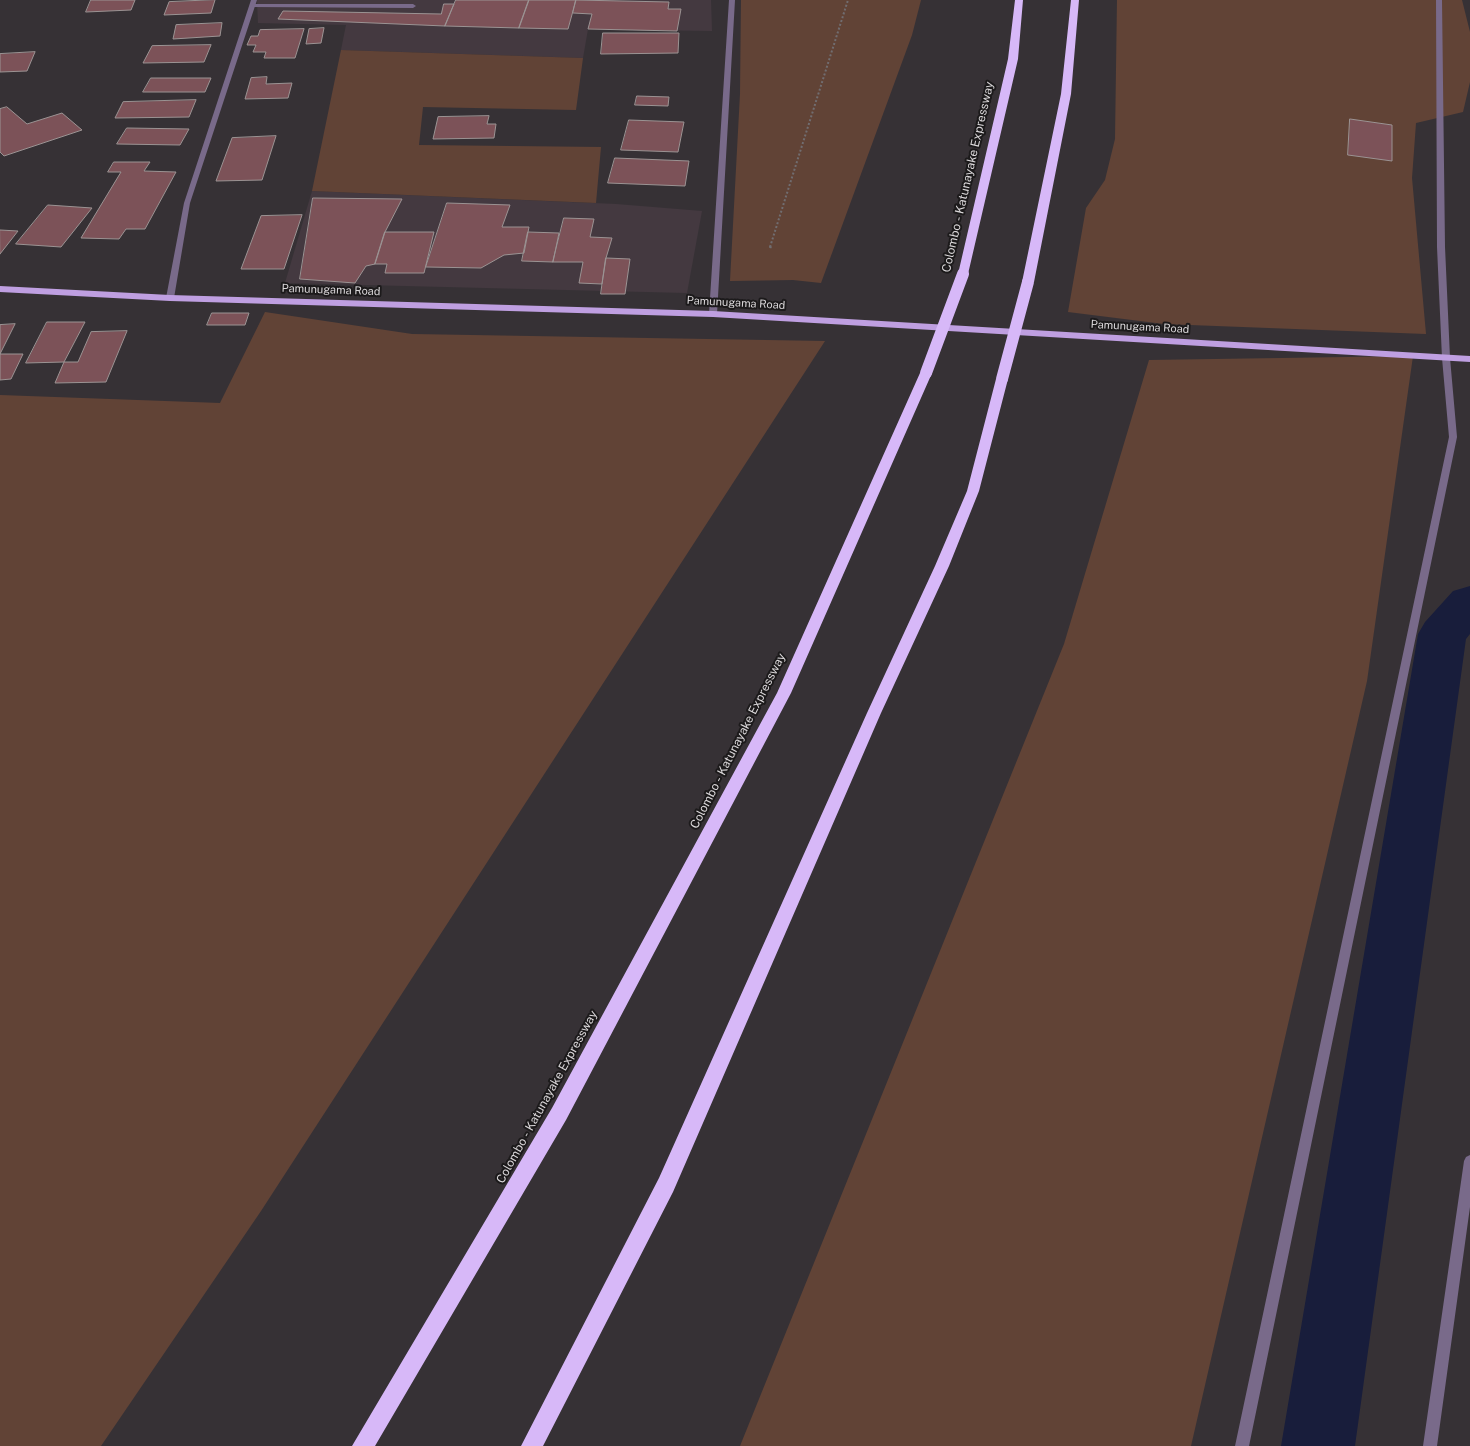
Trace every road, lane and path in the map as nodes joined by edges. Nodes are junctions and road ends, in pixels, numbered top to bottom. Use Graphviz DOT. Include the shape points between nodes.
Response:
graph roads {
  1 [pos="732,0"];
  2 [pos="848,0"];
  3 [pos="1019,0"];
  4 [pos="1075,0"];
  5 [pos="1439,0"];
  6 [pos="253,3"];
  7 [pos="413,6"];
  8 [pos="770,248"];
  9 [pos="0,289"];
  10 [pos="170,298"];
  11 [pos="713,314"];
  12 [pos="1446,358"];
  13 [pos="1470,359"];
  14 [pos="1470,1161"];
  15 [pos="363,1446"];
  16 [pos="532,1446"];
  17 [pos="1242,1446"];
  18 [pos="1430,1446"];
  1 -- 11 [label="street"];
  2 -- 8 [label="path"];
  3 -- 15 [label="highway, Colombo - Katunayake Expressway, bridge" via="1012,59 963,274 926,373 784,692 559,1114"];
  4 -- 16 [label="highway, bridge" via="1066,94 1028,282 973,491 666,1185"];
  5 -- 12 [label="street" via="1441,247"];
  6 -- 7 [label="street"];
  6 -- 10 [label="street" via="187,203"];
  9 -- 10 [label="main road, Pamunugama Road"];
  10 -- 11 [label="main road, Pamunugama Road"];
  11 -- 12 [label="main road, Pamunugama Road"];
  12 -- 13 [label="main road, Pamunugama Road"];
  12 -- 17 [label="street" via="1453,437"];
  14 -- 18 [label="street"];
}
